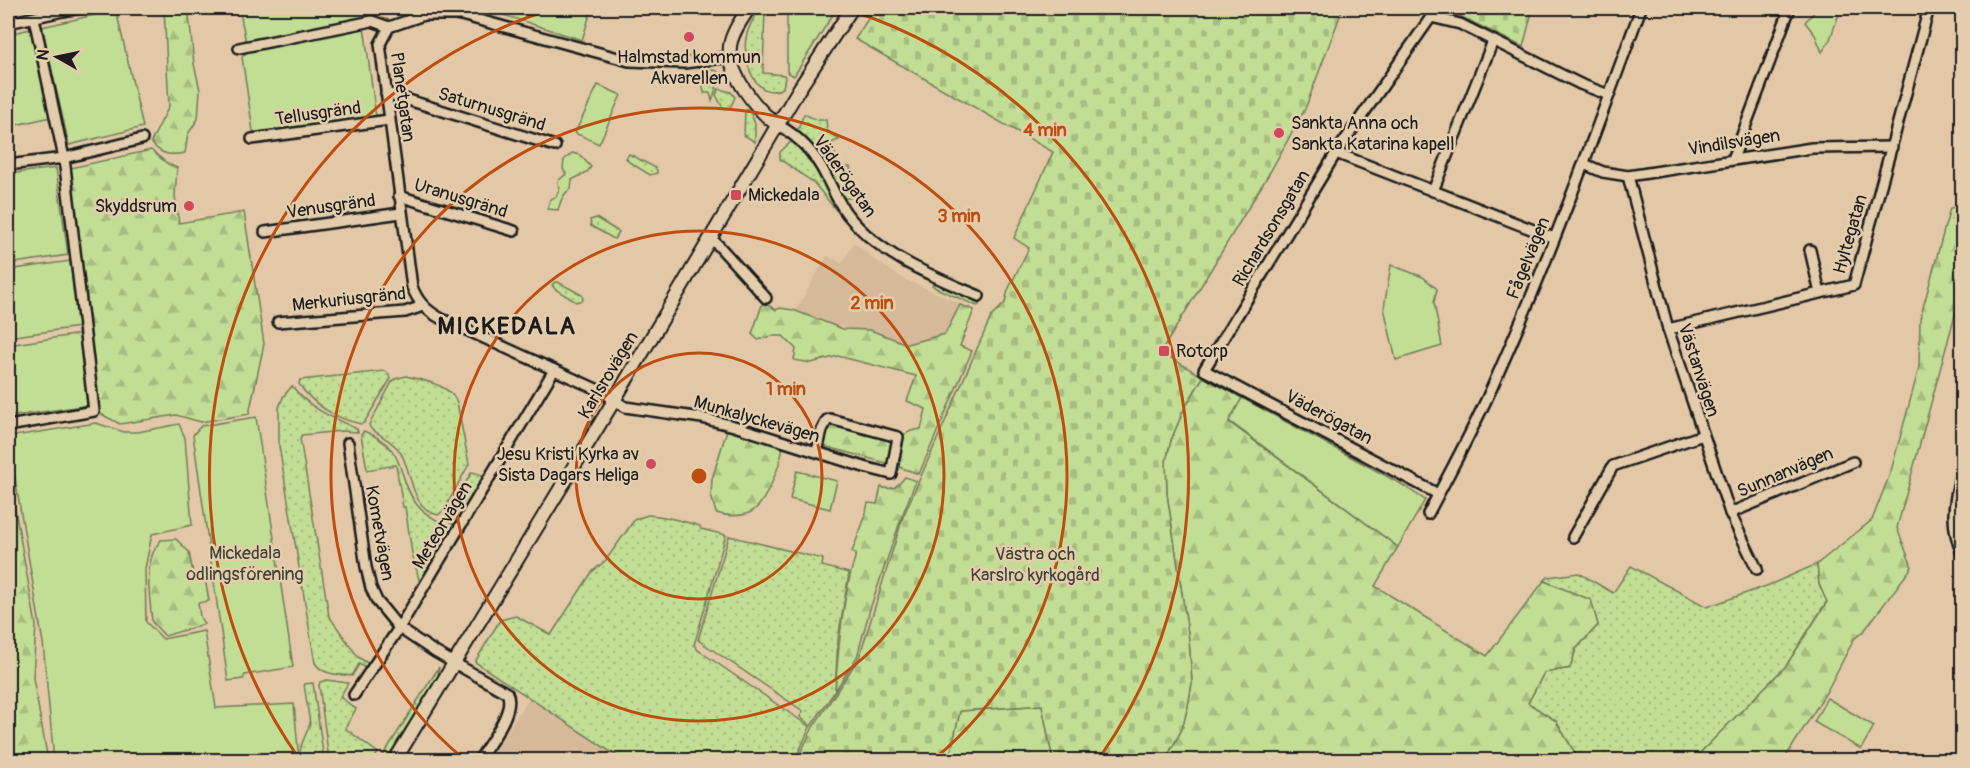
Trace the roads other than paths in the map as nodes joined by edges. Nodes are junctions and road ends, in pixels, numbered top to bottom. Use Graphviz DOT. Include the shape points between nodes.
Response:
graph roads {
  1 [pos="80,8"];
  2 [pos="749,8"];
  3 [pos="852,8"];
  4 [pos="1641,8"];
  5 [pos="1790,8"];
  6 [pos="1929,8"];
  7 [pos="63,9"];
  8 [pos="34,18"];
  9 [pos="8,23"];
  10 [pos="389,27"];
  11 [pos="1493,40"];
  12 [pos="239,48"];
  13 [pos="730,57"];
  14 [pos="386,93"];
  15 [pos="1609,95"];
  16 [pos="389,120"];
  17 [pos="778,125"];
  18 [pos="142,139"];
  19 [pos="252,139"];
  20 [pos="555,146"];
  21 [pos="1892,147"];
  22 [pos="1336,153"];
  23 [pos="64,158"];
  24 [pos="1733,159"];
  25 [pos="1584,164"];
  26 [pos="8,165"];
  27 [pos="1628,176"];
  28 [pos="1433,191"];
  29 [pos="399,196"];
  30 [pos="401,213"];
  31 [pos="514,231"];
  32 [pos="265,232"];
  33 [pos="710,238"];
  34 [pos="1554,238"];
  35 [pos="1810,250"];
  36 [pos="1820,293"];
  37 [pos="979,296"];
  38 [pos="766,298"];
  39 [pos="423,306"];
  40 [pos="278,322"];
  41 [pos="1668,329"];
  42 [pos="554,370"];
  43 [pos="1204,370"];
  44 [pos="615,399"];
  45 [pos="8,426"];
  46 [pos="1703,435"];
  47 [pos="348,443"];
  48 [pos="817,452"];
  49 [pos="1853,462"];
  50 [pos="1962,470"];
  51 [pos="1438,494"];
  52 [pos="1730,513"];
  53 [pos="1428,514"];
  54 [pos="1573,537"];
  55 [pos="1962,553"];
  56 [pos="1757,569"];
  57 [pos="399,628"];
  58 [pos="454,662"];
  59 [pos="354,695"];
  60 [pos="395,760"];
  61 [pos="478,760"];
  1 -- 7 [label="street"];
  2 -- 13 [label="street" via="732,38"];
  3 -- 17 [label="street, Karlsrovägen"];
  4 -- 15 [label="street, Fågelvägen"];
  5 -- 24 [label="street"];
  6 -- 21 [label="street, Hyltegatan"];
  7 -- 8 [label="street"];
  8 -- 9 [label="street"];
  8 -- 23 [label="street"];
  10 -- 12 [label="street" via="372,21"];
  10 -- 13 [label="street, Planetgatan" via="424,15 461,15 629,61 684,63"];
  10 -- 14 [label="street, Planetgatan" via="380,44"];
  11 -- 15 [label="street"];
  11 -- 22 [label="street, Richardsonsgatan" via="1460,24 1431,17"];
  11 -- 28 [label="street"];
  13 -- 17 [label="street" via="744,87"];
  14 -- 16 [label="street, Planetgatan"];
  14 -- 20 [label="street, Saturnusgränd"];
  15 -- 25 [label="street, Fågelvägen"];
  16 -- 19 [label="street, Tellusgränd"];
  16 -- 29 [label="street, Planetgatan"];
  17 -- 33 [label="street, Karlsrovägen"];
  17 -- 37 [label="street, Väderögatan" via="802,142 860,229 912,266"];
  18 -- 23 [label="street"];
  21 -- 24 [label="street, Vindilsvägen" via="1812,148"];
  21 -- 36 [label="street, Hyltegatan" via="1854,285"];
  22 -- 28 [label="street"];
  22 -- 43 [label="street, Richardsonsgatan"];
  23 -- 26 [label="street"];
  23 -- 45 [label="street" via="94,411"];
  24 -- 27 [label="street, Vindilsvägen"];
  25 -- 27 [label="street, Vindilsvägen"];
  25 -- 34 [label="street, Fågelvägen"];
  27 -- 41 [label="street, Västanvägen"];
  28 -- 34 [label="street"];
  29 -- 30 [label="street, Planetgatan"];
  29 -- 31 [label="street, Uranusgränd"];
  30 -- 32 [label="street, Venusgränd"];
  30 -- 39 [label="street, Planetgatan" via="412,287"];
  33 -- 38 [label="street"];
  33 -- 44 [label="street, Karlsrovägen"];
  34 -- 51 [label="street, Fågelvägen" via="1497,378"];
  35 -- 36 [label="street"];
  36 -- 41 [label="street, Hyltegatan"];
  39 -- 40 [label="street, Merkuriusgränd" via="405,312"];
  39 -- 42 [label="street" via="440,318"];
  41 -- 46 [label="street, Västanvägen"];
  42 -- 44 [label="street"];
  42 -- 57 [label="street, Meteorvägen"];
  43 -- 51 [label="street, Väderögatan"];
  44 -- 48 [label="street, Munkalyckevägen" via="625,407 702,418"];
  44 -- 58 [label="street, Karlsrovägen"];
  46 -- 52 [label="street, Västanvägen"];
  46 -- 54 [label="street" via="1613,466"];
  47 -- 57 [label="street, Kometvägen" via="371,588 377,602"];
  48 -- 48 [label="street, Munkalyckevägen" via="891,474 898,437 827,420"];
  49 -- 52 [label="street, Sunnanvägen"];
  50 -- 55 [label="street" via="1953,523"];
  51 -- 53 [label="street, Fågelvägen"];
  52 -- 56 [label="street, Västanvägen"];
  57 -- 58 [label="street, Kometvägen"];
  57 -- 59 [label="street, Meteorvägen"];
  58 -- 60 [label="street, Karlsrovägen"];
  58 -- 61 [label="street, Kometvägen" via="507,693 510,699 508,710"];
}
